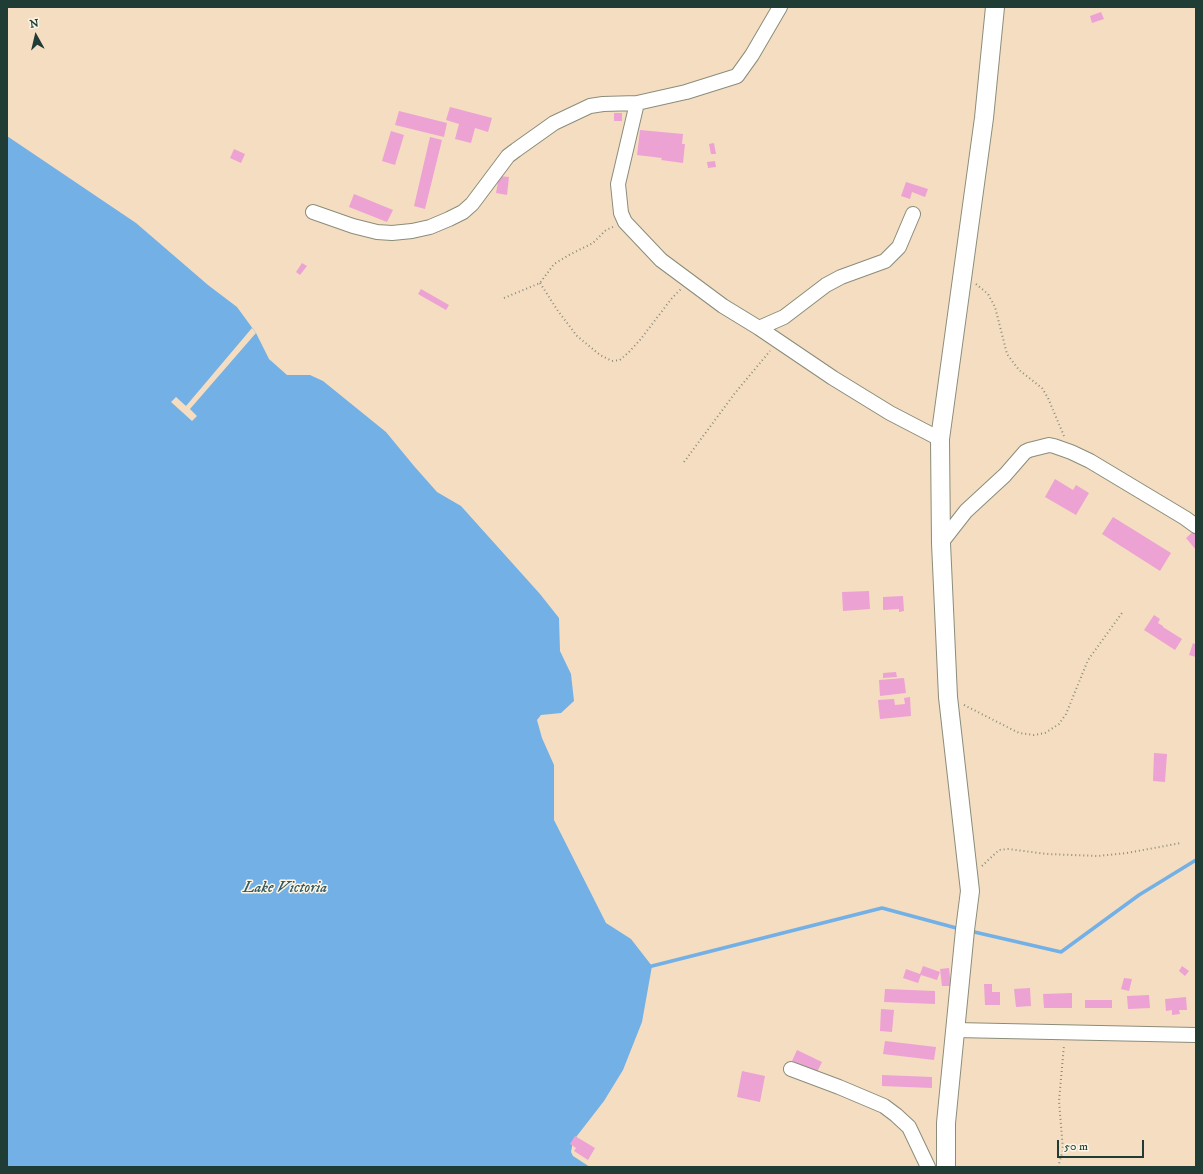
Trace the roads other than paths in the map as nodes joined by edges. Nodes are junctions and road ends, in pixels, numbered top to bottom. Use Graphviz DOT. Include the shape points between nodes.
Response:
graph roads {
  1 [pos="780,7"];
  2 [pos="995,7"];
  3 [pos="637,103"];
  4 [pos="313,212"];
  5 [pos="913,214"];
  6 [pos="759,328"];
  7 [pos="940,439"];
  8 [pos="1196,526"];
  9 [pos="941,543"];
  10 [pos="955,1030"];
  11 [pos="1196,1035"];
  12 [pos="791,1069"];
  13 [pos="928,1167"];
  14 [pos="946,1167"];
  1 -- 3 [label="street" via="737,76 686,92"];
  2 -- 7 [label="street" via="984,118"];
  3 -- 4 [label="street" via="590,106 554,123 508,156 467,209 430,227 398,233 377,232"];
  3 -- 6 [label="street" via="618,184 621,213 625,222 661,260 723,306"];
  5 -- 6 [label="street" via="900,247 885,261 841,277 784,317"];
  6 -- 7 [label="street" via="890,413"];
  7 -- 9 [label="street"];
  8 -- 9 [label="street" via="1097,465 1049,445 1024,452 1005,475 966,511"];
  9 -- 10 [label="street" via="948,697 970,891"];
  10 -- 11 [label="street"];
  10 -- 14 [label="street" via="946,1122"];
  12 -- 13 [label="street" via="884,1106 909,1127"];
}
